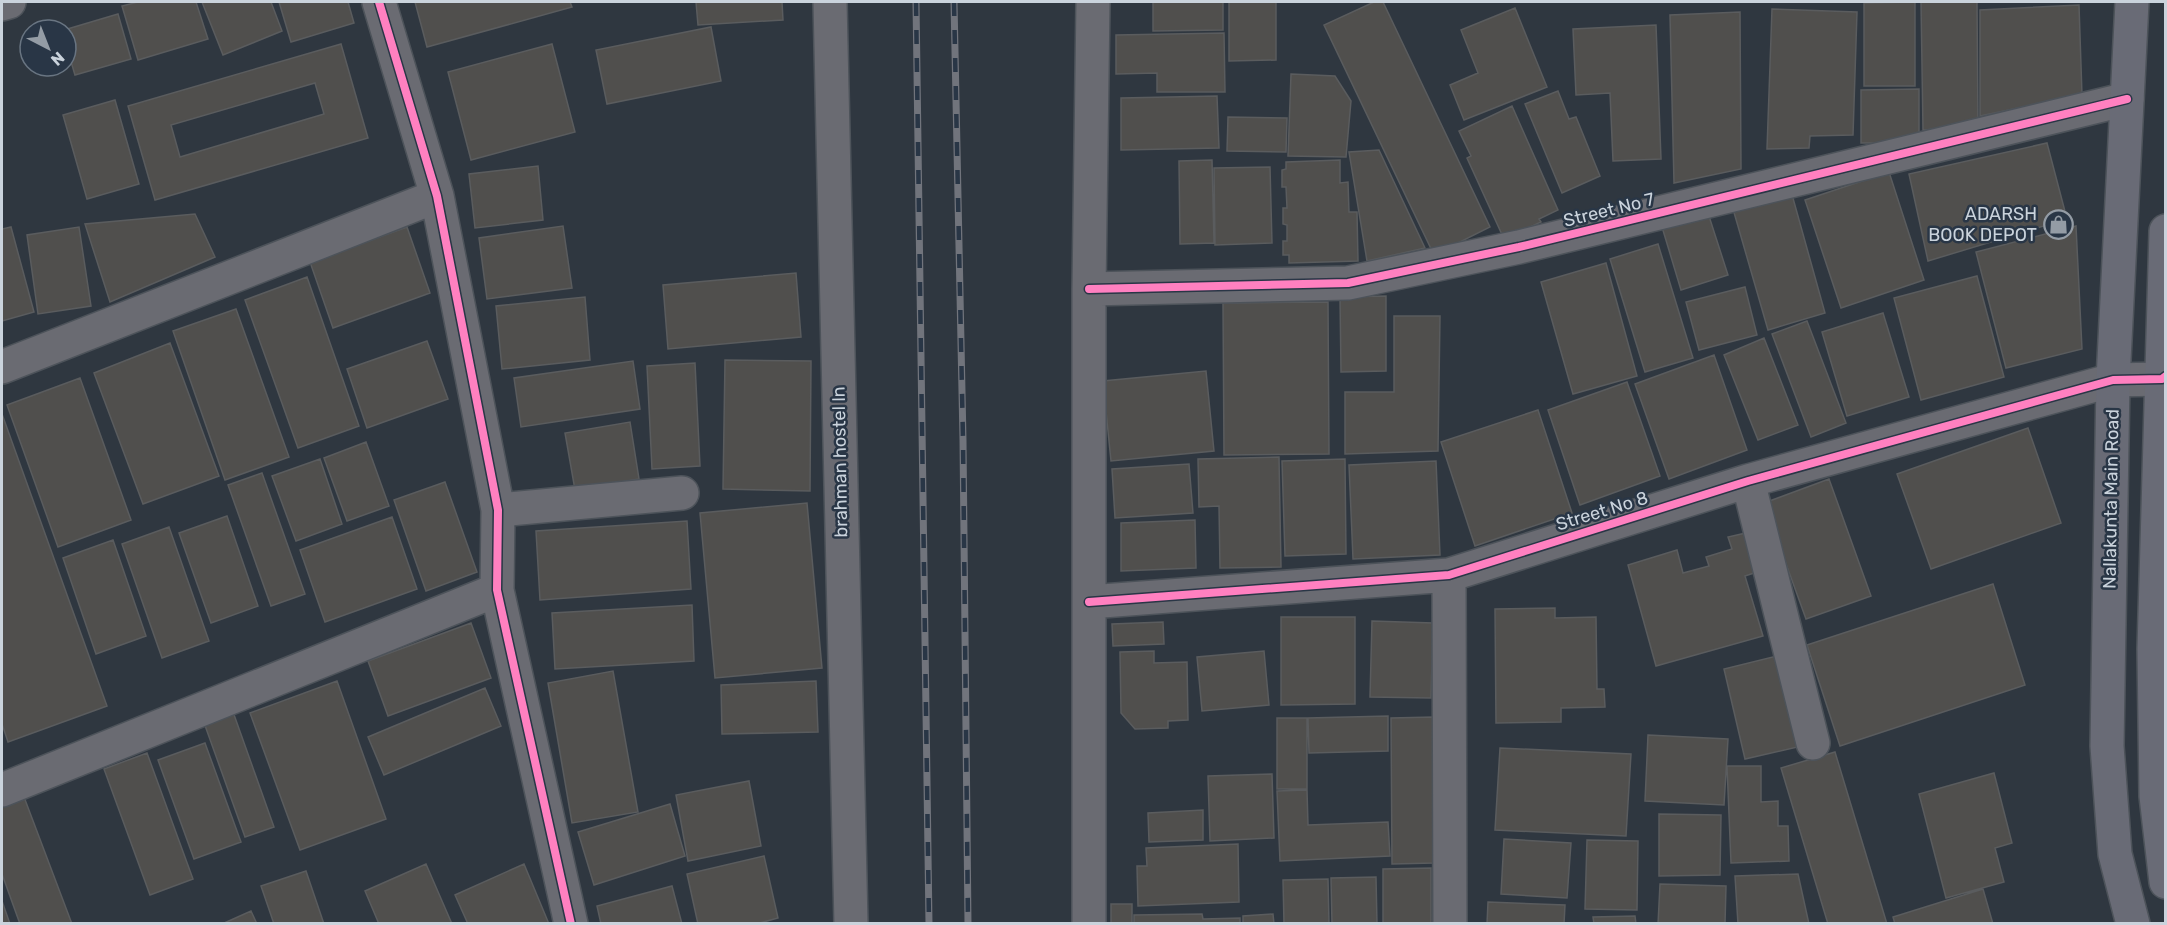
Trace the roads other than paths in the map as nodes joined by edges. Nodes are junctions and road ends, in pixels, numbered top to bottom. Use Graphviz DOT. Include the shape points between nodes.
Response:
graph roads {
  1 [pos="9,2"];
  2 [pos="379,2"];
  3 [pos="830,2"];
  4 [pos="1093,2"];
  5 [pos="2132,2"];
  6 [pos="2,4"];
  7 [pos="2127,99"];
  8 [pos="437,196"];
  9 [pos="2166,231"];
  10 [pos="1089,289"];
  11 [pos="2,367"];
  12 [pos="2164,377"];
  13 [pos="2113,380"];
  14 [pos="1748,481"];
  15 [pos="682,494"];
  16 [pos="498,510"];
  17 [pos="1449,575"];
  18 [pos="497,590"];
  19 [pos="1089,602"];
  20 [pos="1813,743"];
  21 [pos="2,790"];
  22 [pos="2166,882"];
  23 [pos="571,924"];
  24 [pos="851,924"];
  25 [pos="1089,924"];
  26 [pos="1450,924"];
  27 [pos="2133,924"];
  1 -- 6 [label="street"];
  2 -- 8 [label="street"];
  3 -- 24 [label="street, brahman hostel ln"];
  4 -- 10 [label="street"];
  5 -- 7 [label="main road, Nallakunta Main Road"];
  7 -- 10 [label="street, Street No 7" via="1519,247 1348,283"];
  7 -- 13 [label="main road, Nallakunta Main Road"];
  8 -- 11 [label="street"];
  8 -- 16 [label="street"];
  9 -- 12 [label="main road"];
  10 -- 19 [label="street"];
  12 -- 13 [label="street, Street No 8"];
  12 -- 22 [label="main road" via="2154,649 2156,796"];
  13 -- 14 [label="street, Street No 8"];
  13 -- 27 [label="main road, Nallakunta Main Road" via="2107,746 2115,854"];
  14 -- 17 [label="street, Street No 8"];
  14 -- 20 [label="street"];
  15 -- 16 [label="street"];
  16 -- 18 [label="street"];
  17 -- 19 [label="street, Street No 8"];
  17 -- 26 [label="street"];
  18 -- 21 [label="street"];
  18 -- 23 [label="street"];
  19 -- 25 [label="street"];
}
